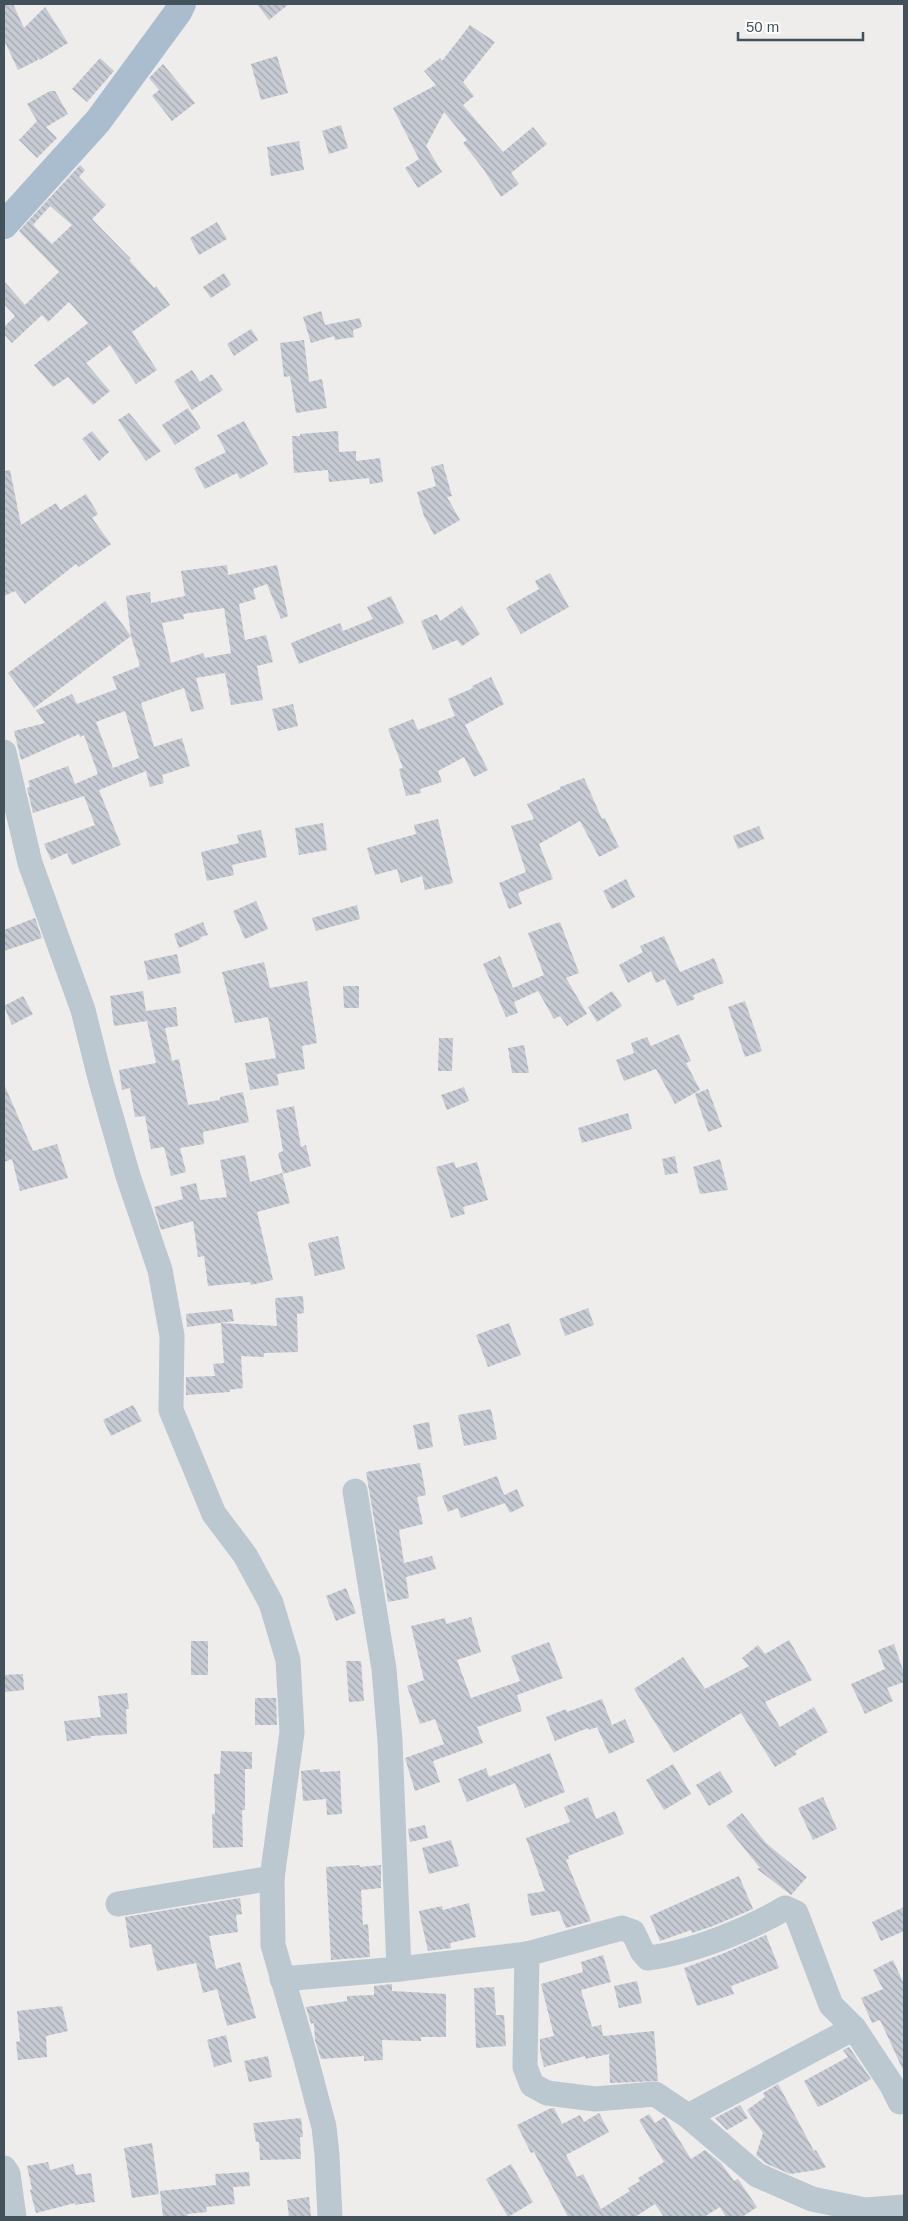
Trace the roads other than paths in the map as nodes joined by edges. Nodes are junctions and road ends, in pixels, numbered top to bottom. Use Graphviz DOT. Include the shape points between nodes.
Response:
graph roads {
  1 [pos="182,4"];
  2 [pos="4,225"];
  3 [pos="4,752"];
  4 [pos="355,1491"];
  5 [pos="272,1878"];
  6 [pos="118,1904"];
  7 [pos="527,1954"];
  8 [pos="399,1969"];
  9 [pos="282,1979"];
  10 [pos="854,2028"];
  11 [pos="903,2106"];
  12 [pos="688,2116"];
  13 [pos="4,2168"];
  14 [pos="904,2207"];
  15 [pos="865,2214"];
  16 [pos="14,2217"];
  17 [pos="330,2217"];
  1 -- 2 [label="main road" via="98,121"];
  3 -- 5 [label="street" via="30,863 83,1010 128,1176 160,1270 172,1336 171,1410 214,1514 245,1555 271,1604 288,1660 292,1732"];
  4 -- 8 [label="street" via="384,1669"];
  5 -- 6 [label="street"];
  5 -- 9 [label="street" via="273,1945"];
  7 -- 8 [label="street"];
  7 -- 10 [label="street" via="622,1928 633,1932 648,1958 674,1955 764,1921 785,1908 796,1913 832,2005"];
  7 -- 12 [label="street" via="525,2067 532,2084 548,2093 596,2099 655,2094"];
  8 -- 9 [label="street"];
  9 -- 17 [label="street" via="324,2127"];
  10 -- 11 [label="street"];
  10 -- 12 [label="street"];
  12 -- 15 [label="street" via="757,2175 812,2199"];
  13 -- 16 [label="street" via="8,2174"];
  14 -- 15 [label="street"];
}
